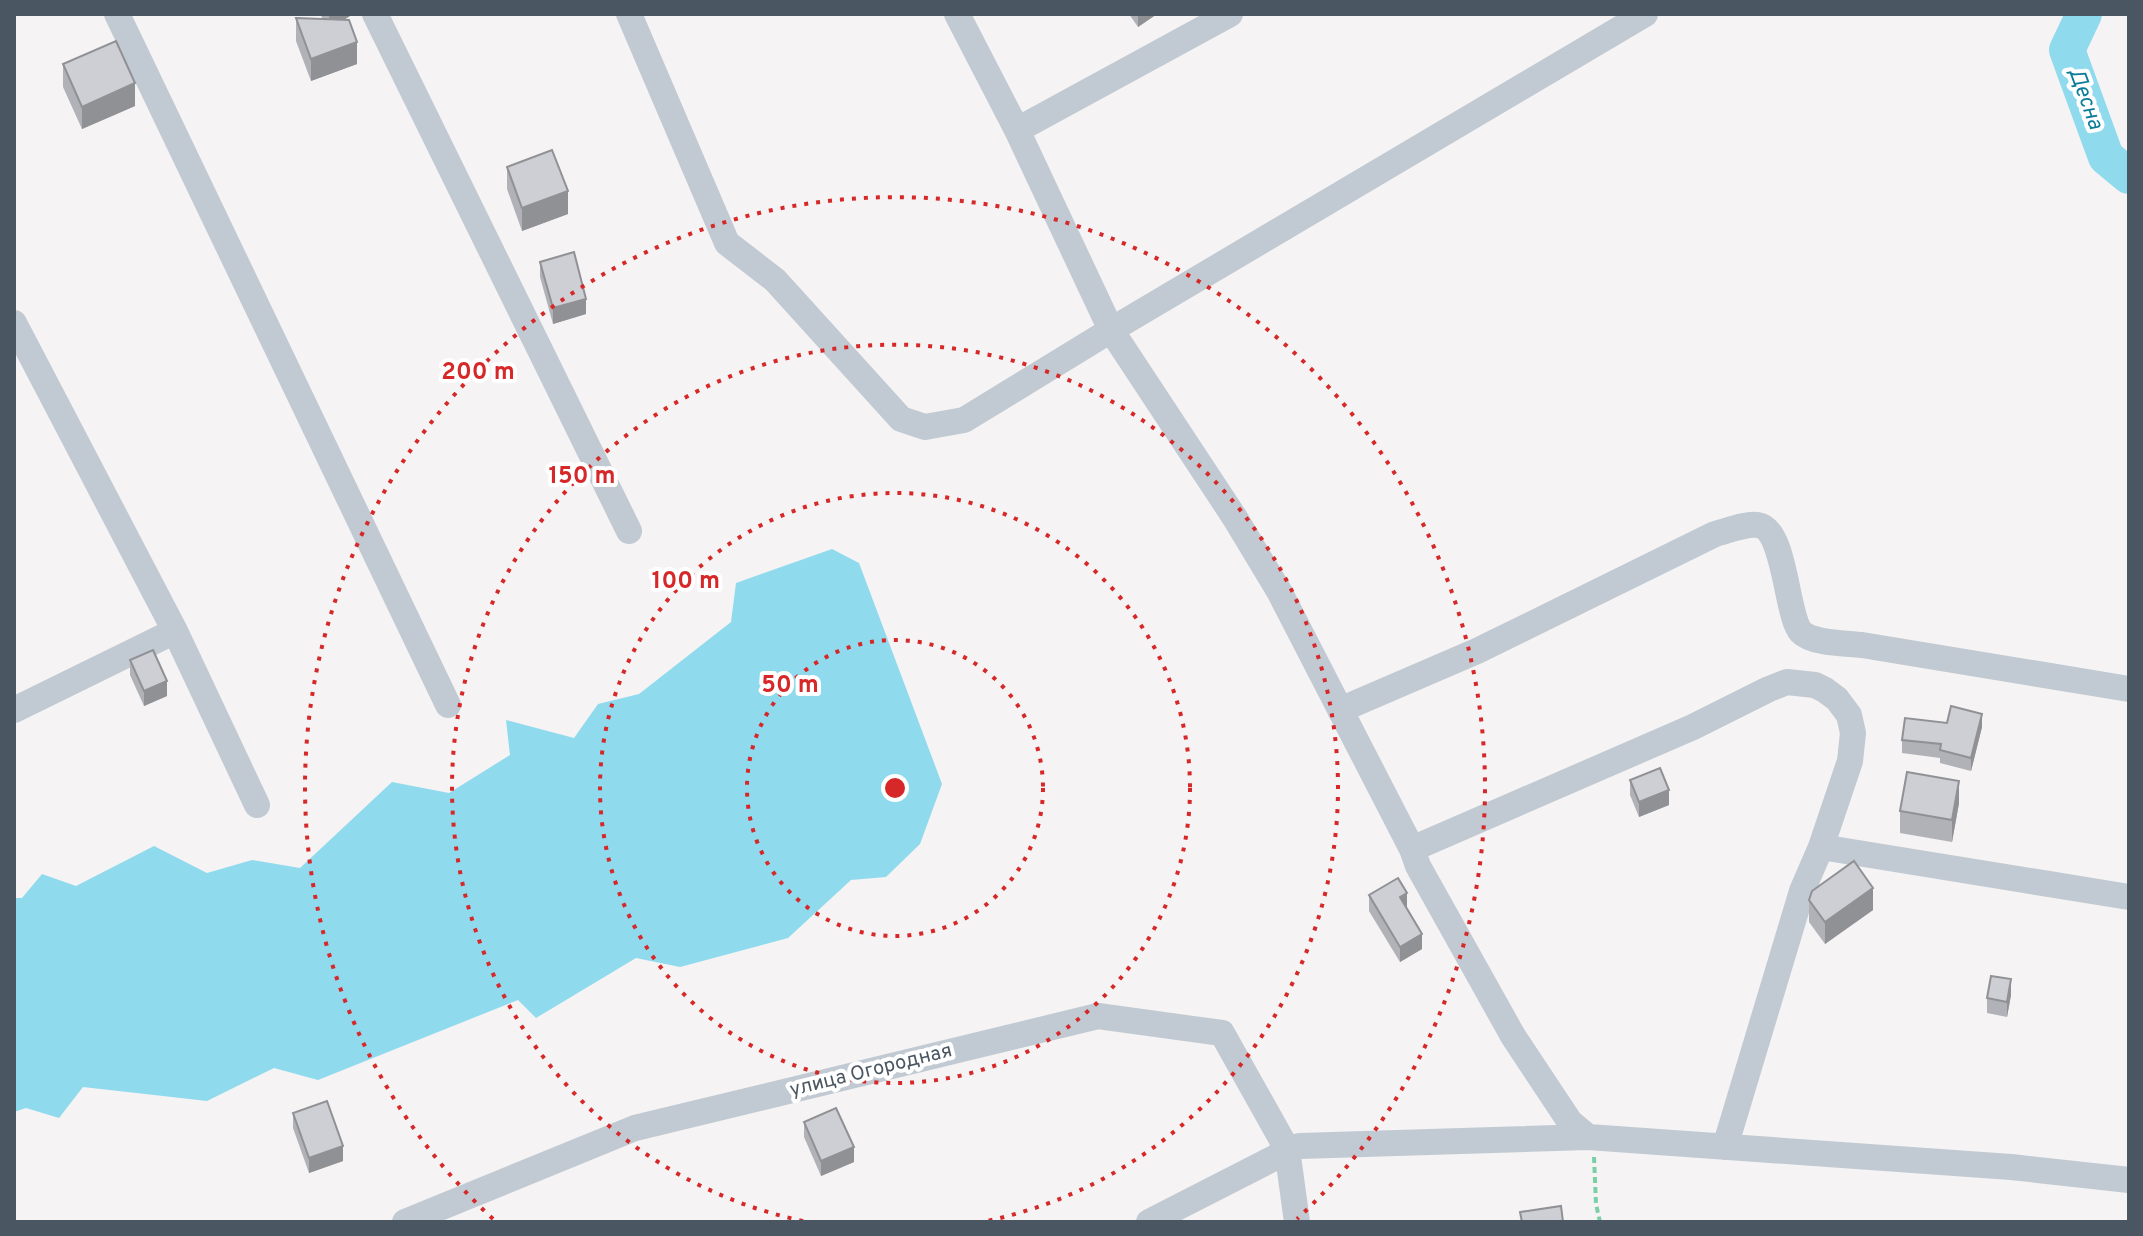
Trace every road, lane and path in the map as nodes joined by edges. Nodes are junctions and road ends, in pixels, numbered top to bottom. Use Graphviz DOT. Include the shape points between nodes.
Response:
graph roads {
  1 [pos="117,14"];
  2 [pos="375,14"];
  3 [pos="629,14"];
  4 [pos="957,14"];
  5 [pos="1230,14"];
  6 [pos="1645,14"];
  7 [pos="1017,130"];
  8 [pos="14,323"];
  9 [pos="1111,330"];
  10 [pos="629,531"];
  11 [pos="175,631"];
  12 [pos="2129,689"];
  13 [pos="448,705"];
  14 [pos="14,710"];
  15 [pos="1340,710"];
  16 [pos="257,805"];
  17 [pos="1821,847"];
  18 [pos="1412,849"];
  19 [pos="2129,897"];
  20 [pos="1588,1137"];
  21 [pos="1725,1147"];
  22 [pos="1287,1149"];
  23 [pos="2129,1180"];
  24 [pos="405,1222"];
  25 [pos="1149,1222"];
  26 [pos="1297,1222"];
  27 [pos="1600,1222"];
  1 -- 13 [label="street"];
  2 -- 10 [label="street"];
  3 -- 9 [label="street" via="727,243 775,280 901,419 925,427 964,420"];
  4 -- 7 [label="street"];
  5 -- 7 [label="street"];
  6 -- 9 [label="street"];
  7 -- 9 [label="street"];
  8 -- 11 [label="street"];
  9 -- 15 [label="street" via="1279,591"];
  11 -- 14 [label="street"];
  11 -- 16 [label="street"];
  12 -- 15 [label="street" via="1809,637 1795,620 1770,533 1755,524 1715,534 1477,651"];
  15 -- 18 [label="street"];
  17 -- 18 [label="street" via="1850,761 1853,733 1849,715 1831,694 1815,685 1787,682"];
  17 -- 19 [label="street"];
  17 -- 21 [label="street" via="1802,891"];
  18 -- 20 [label="street" via="1513,1036 1570,1122"];
  20 -- 21 [label="street"];
  20 -- 22 [label="street"];
  20 -- 27 [label="path"];
  21 -- 23 [label="street"];
  22 -- 24 [label="street, улица Огородная" via="1222,1033 1098,1016 635,1128"];
  22 -- 25 [label="street"];
  22 -- 26 [label="street"];
}
